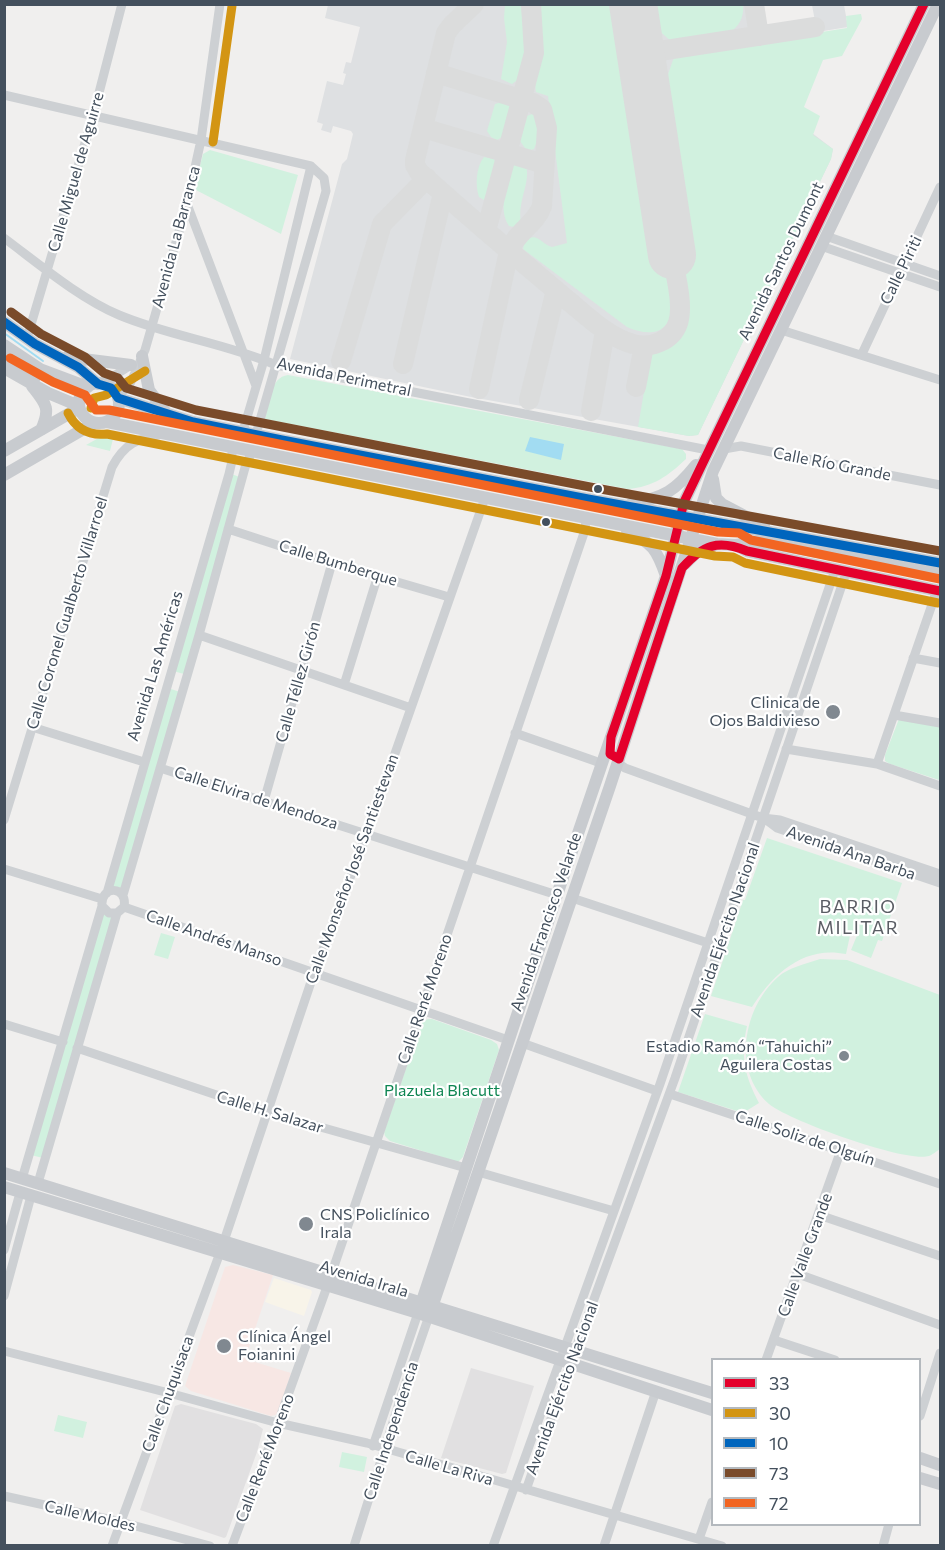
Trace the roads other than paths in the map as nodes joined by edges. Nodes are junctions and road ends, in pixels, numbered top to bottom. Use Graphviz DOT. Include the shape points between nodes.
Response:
graph roads {
  1 [pos="122,4"];
  2 [pos="220,4"];
  3 [pos="924,4"];
  4 [pos="938,4"];
  5 [pos="4,95"];
  6 [pos="93,116"];
  7 [pos="201,140"];
  8 [pos="311,166"];
  9 [pos="940,190"];
  10 [pos="187,204"];
  11 [pos="4,238"];
  12 [pos="824,241"];
  13 [pos="904,263"];
  14 [pos="47,270"];
  15 [pos="900,273"];
  16 [pos="940,276"];
  17 [pos="940,287"];
  18 [pos="4,322"];
  19 [pos="152,325"];
  20 [pos="782,330"];
  21 [pos="27,338"];
  22 [pos="4,345"];
  23 [pos="244,353"];
  24 [pos="53,354"];
  25 [pos="862,354"];
  26 [pos="4,356"];
  27 [pos="264,360"];
  28 [pos="137,361"];
  29 [pos="276,365"];
  30 [pos="4,368"];
  31 [pos="940,380"];
  32 [pos="28,382"];
  33 [pos="96,385"];
  34 [pos="256,386"];
  35 [pos="48,393"];
  36 [pos="118,397"];
  37 [pos="79,407"];
  38 [pos="168,415"];
  39 [pos="100,422"];
  40 [pos="243,431"];
  41 [pos="36,433"];
  42 [pos="163,434"];
  43 [pos="256,434"];
  44 [pos="232,448"];
  45 [pos="724,449"];
  46 [pos="708,450"];
  47 [pos="4,451"];
  48 [pos="252,452"];
  49 [pos="8,472"];
  50 [pos="229,474"];
  51 [pos="712,474"];
  52 [pos="242,478"];
  53 [pos="940,485"];
  54 [pos="484,498"];
  55 [pos="623,505"];
  56 [pos="680,515"];
  57 [pos="586,518"];
  58 [pos="698,518"];
  59 [pos="604,522"];
  60 [pos="228,529"];
  61 [pos="779,533"];
  62 [pos="675,535"];
  63 [pos="691,538"];
  64 [pos="717,544"];
  65 [pos="736,545"];
  66 [pos="332,563"];
  67 [pos="940,563"];
  68 [pos="682,567"];
  69 [pos="841,571"];
  70 [pos="378,575"];
  71 [pos="940,575"];
  72 [pos="666,576"];
  73 [pos="939,590"];
  74 [pos="449,597"];
  75 [pos="199,635"];
  76 [pos="913,658"];
  77 [pos="940,663"];
  78 [pos="300,670"];
  79 [pos="169,680"];
  80 [pos="185,684"];
  81 [pos="344,685"];
  82 [pos="411,708"];
  83 [pos="894,715"];
  84 [pos="940,723"];
  85 [pos="32,727"];
  86 [pos="515,733"];
  87 [pos="611,737"];
  88 [pos="786,749"];
  89 [pos="618,760"];
  90 [pos="144,762"];
  91 [pos="877,764"];
  92 [pos="601,765"];
  93 [pos="160,768"];
  94 [pos="610,786"];
  95 [pos="940,786"];
  96 [pos="264,801"];
  97 [pos="753,814"];
  98 [pos="763,818"];
  99 [pos="4,820"];
  100 [pos="367,833"];
  101 [pos="889,861"];
  102 [pos="469,867"];
  103 [pos="4,868"];
  104 [pos="940,874"];
  105 [pos="940,883"];
  106 [pos="557,894"];
  107 [pos="123,895"];
  108 [pos="572,898"];
  109 [pos="104,899"];
  110 [pos="121,910"];
  111 [pos="708,943"];
  112 [pos="720,947"];
  113 [pos="315,973"];
  114 [pos="422,1010"];
  115 [pos="4,1024"];
  116 [pos="509,1040"];
  117 [pos="63,1042"];
  118 [pos="522,1043"];
  119 [pos="77,1048"];
  120 [pos="658,1090"];
  121 [pos="670,1094"];
  122 [pos="267,1112"];
  123 [pos="375,1143"];
  124 [pos="842,1150"];
  125 [pos="29,1155"];
  126 [pos="45,1160"];
  127 [pos="466,1169"];
  128 [pos="478,1172"];
  129 [pos="4,1173"];
  130 [pos="22,1179"];
  131 [pos="38,1183"];
  132 [pos="940,1184"];
  133 [pos="4,1187"];
  134 [pos="25,1194"];
  135 [pos="627,1211"];
  136 [pos="614,1212"];
  137 [pos="819,1215"];
  138 [pos="623,1222"];
  139 [pos="221,1247"];
  140 [pos="4,1250"];
  141 [pos="940,1256"];
  142 [pos="798,1274"];
  143 [pos="329,1280"];
  144 [pos="4,1296"];
  145 [pos="425,1310"];
  146 [pos="940,1325"];
  147 [pos="774,1340"];
  148 [pos="571,1348"];
  149 [pos="4,1351"];
  150 [pos="940,1353"];
  151 [pos="766,1358"];
  152 [pos="832,1358"];
  153 [pos="566,1361"];
  154 [pos="924,1388"];
  155 [pos="656,1391"];
  156 [pos="169,1393"];
  157 [pos="711,1393"];
  158 [pos="921,1409"];
  159 [pos="711,1410"];
  160 [pos="279,1423"];
  161 [pos="373,1446"];
  162 [pos="384,1450"];
  163 [pos="921,1458"];
  164 [pos="940,1465"];
  165 [pos="921,1478"];
  166 [pos="940,1484"];
  167 [pos="514,1486"];
  168 [pos="526,1490"];
  169 [pos="4,1496"];
  170 [pos="711,1505"];
  171 [pos="615,1514"];
  172 [pos="121,1522"];
  173 [pos="888,1526"];
  174 [pos="699,1539"];
  175 [pos="112,1545"];
  176 [pos="210,1545"];
  177 [pos="232,1545"];
  178 [pos="354,1545"];
  179 [pos="492,1545"];
  180 [pos="604,1545"];
  181 [pos="722,1545"];
  182 [pos="883,1545"];
  1 -- 6 [label="street, Calle Miguel de Aguirre"];
  2 -- 7 [label="street, Avenida La Barranca"];
  3 -- 46 [label="main road, Avenida Santos Dumont"];
  4 -- 12 [label="main road, Avenida Santos Dumont"];
  5 -- 6 [label="street"];
  6 -- 7 [label="street"];
  6 -- 14 [label="street, Calle Miguel de Aguirre"];
  7 -- 8 [label="street"];
  7 -- 10 [label="street, Avenida La Barranca"];
  8 -- 27 [label="street"];
  8 -- 29 [label="street" via="324,178 326,191"];
  9 -- 13 [label="street, Calle Piriti"];
  10 -- 19 [label="street, Avenida La Barranca"];
  10 -- 23 [label="street"];
  11 -- 14 [label="street, Avenida Perimetral"];
  12 -- 13 [label="street"];
  12 -- 15 [label="street"];
  12 -- 20 [label="main road, Avenida Santos Dumont"];
  13 -- 15 [label="street, Calle Piriti"];
  13 -- 16 [label="street"];
  14 -- 19 [label="street, Avenida Perimetral" via="117,314"];
  14 -- 21 [label="street, Calle Miguel de Aguirre"];
  15 -- 17 [label="street"];
  15 -- 25 [label="street, Calle Piriti"];
  18 -- 21 [label="main road"];
  19 -- 23 [label="street, Avenida Perimetral"];
  19 -- 28 [label="street, Avenida La Barranca"];
  20 -- 25 [label="street"];
  20 -- 45 [label="main road, Avenida Santos Dumont"];
  21 -- 24 [label="main road"];
  22 -- 33 [label="main road" via="40,369"];
  23 -- 27 [label="street, Avenida Perimetral"];
  23 -- 34 [label="street"];
  24 -- 28 [label="main road" via="91,361"];
  24 -- 33 [label="main road" via="78,367"];
  25 -- 31 [label="street"];
  26 -- 35 [label="main road"];
  27 -- 29 [label="street, Avenida Perimetral"];
  27 -- 34 [label="street"];
  28 -- 33 [label="street"];
  28 -- 36 [label="street, Avenida La Barranca" via="130,384"];
  28 -- 38 [label="main road" via="148,390"];
  29 -- 43 [label="street"];
  29 -- 46 [label="street, Avenida Perimetral"];
  30 -- 32 [label="main road"];
  32 -- 35 [label="main road"];
  32 -- 41 [label="main road" via="46,405 46,419"];
  33 -- 36 [label="main road" via="111,388"];
  33 -- 37 [label="main road" via="81,395"];
  34 -- 40 [label="street"];
  35 -- 37 [label="main road"];
  36 -- 38 [label="main road"];
  36 -- 39 [label="main road" via="117,412"];
  37 -- 39 [label="main road" via="84,416"];
  37 -- 41 [label="main road"];
  38 -- 40 [label="main road"];
  39 -- 42 [label="main road"];
  39 -- 49 [label="main road"];
  40 -- 43 [label="main road"];
  41 -- 47 [label="main road"];
  41 -- 49 [label="main road" via="42,440 42,449"];
  42 -- 44 [label="main road"];
  42 -- 85 [label="street, Calle Coronel Gualberto Villarroel" via="134,441 112,467"];
  43 -- 55 [label="main road"];
  44 -- 48 [label="main road"];
  44 -- 50 [label="street, Avenida Las Américas"];
  45 -- 51 [label="main road, Avenida Santos Dumont"];
  45 -- 53 [label="street, Calle Río Grande" via="741,446"];
  46 -- 55 [label="main road" via="670,492"];
  46 -- 56 [label="main road, Avenida Santos Dumont"];
  48 -- 52 [label="street, Avenida Las Américas"];
  48 -- 54 [label="main road"];
  50 -- 52 [label="street" via="237,471"];
  50 -- 79 [label="street, Avenida Las Américas"];
  51 -- 58 [label="main road, Avenida Santos Dumont"];
  51 -- 61 [label="main road" via="716,498 722,504"];
  52 -- 60 [label="street, Avenida Las Américas"];
  54 -- 57 [label="main road"];
  54 -- 74 [label="street, Calle Monseñor José Santiestevan"];
  55 -- 56 [label="main road"];
  56 -- 58 [label="main road"];
  56 -- 62 [label="main road, Avenida Santos Dumont"];
  57 -- 59 [label="main road"];
  57 -- 86 [label="street, Calle René Moreno"];
  58 -- 61 [label="main road"];
  58 -- 63 [label="main road, Avenida Santos Dumont"];
  59 -- 62 [label="main road"];
  59 -- 72 [label="main road" via="652,546"];
  60 -- 66 [label="street, Calle Bumberque"];
  60 -- 75 [label="street, Avenida Las Américas"];
  61 -- 67 [label="main road"];
  62 -- 63 [label="main road"];
  62 -- 72 [label="main road, Avenida Francisco Velarde"];
  63 -- 64 [label="main road"];
  63 -- 68 [label="main road, Avenida Francisco Velarde"];
  64 -- 65 [label="main road"];
  64 -- 68 [label="main road" via="698,551"];
  65 -- 69 [label="main road" via="747,551"];
  65 -- 71 [label="main road" via="759,541"];
  66 -- 70 [label="street, Calle Bumberque"];
  66 -- 78 [label="street, Calle Téllez Girón"];
  68 -- 89 [label="main road, Avenida Francisco Velarde"];
  69 -- 73 [label="main road"];
  69 -- 88 [label="street, Avenida Ejército Nacional"];
  69 -- 97 [label="street, Avenida Ejército Nacional"];
  70 -- 74 [label="street, Calle Bumberque"];
  70 -- 81 [label="street"];
  72 -- 87 [label="main road, Avenida Francisco Velarde"];
  73 -- 76 [label="street"];
  74 -- 82 [label="street, Calle Monseñor José Santiestevan"];
  75 -- 78 [label="street"];
  75 -- 80 [label="street, Avenida Las Américas"];
  76 -- 77 [label="street"];
  76 -- 83 [label="street"];
  78 -- 81 [label="street"];
  78 -- 96 [label="street, Calle Téllez Girón"];
  79 -- 80 [label="street"];
  79 -- 90 [label="street, Avenida Las Américas"];
  80 -- 93 [label="street, Avenida Las Américas"];
  81 -- 82 [label="street"];
  82 -- 100 [label="street, Calle Monseñor José Santiestevan"];
  83 -- 84 [label="street"];
  83 -- 91 [label="street"];
  85 -- 90 [label="street"];
  85 -- 99 [label="street, Calle Coronel Gualberto Villarroel"];
  86 -- 92 [label="street"];
  86 -- 102 [label="street, Calle René Moreno"];
  87 -- 89 [label="main road" via="610,754"];
  87 -- 92 [label="main road, Avenida Francisco Velarde"];
  88 -- 91 [label="street"];
  88 -- 98 [label="street, Avenida Ejército Nacional"];
  89 -- 94 [label="main road, Avenida Francisco Velarde"];
  89 -- 97 [label="street, Avenida Ana Barba" via="625,768"];
  90 -- 109 [label="street, Avenida Las Américas"];
  91 -- 95 [label="street"];
  92 -- 94 [label="main road" via="609,775"];
  92 -- 106 [label="main road, Avenida Francisco Velarde"];
  93 -- 96 [label="street, Calle Elvira de Mendoza"];
  93 -- 107 [label="street, Avenida Las Américas"];
  94 -- 108 [label="main road, Avenida Francisco Velarde"];
  96 -- 100 [label="street, Calle Elvira de Mendoza"];
  97 -- 98 [label="street, Avenida Ana Barba"];
  97 -- 111 [label="street, Avenida Ejército Nacional"];
  98 -- 101 [label="street, Avenida Ana Barba" via="780,820"];
  98 -- 112 [label="street, Avenida Ejército Nacional"];
  100 -- 102 [label="street, Calle Elvira de Mendoza"];
  100 -- 113 [label="street, Calle Monseñor José Santiestevan"];
  101 -- 104 [label="street, Avenida Ana Barba"];
  101 -- 105 [label="street, Avenida Ana Barba"];
  102 -- 106 [label="street, Calle Elvira de Mendoza"];
  102 -- 114 [label="street, Calle René Moreno"];
  103 -- 109 [label="street"];
  106 -- 108 [label="main road" via="568,889"];
  106 -- 116 [label="main road, Avenida Francisco Velarde"];
  107 -- 109 [label="street" via="116,890"];
  107 -- 110 [label="street"];
  108 -- 111 [label="street"];
  108 -- 118 [label="main road, Avenida Francisco Velarde"];
  109 -- 110 [label="street, Calle Andrés Manso" via="109,913"];
  109 -- 117 [label="street, Avenida Las Américas"];
  110 -- 113 [label="street, Calle Andrés Manso"];
  110 -- 119 [label="street"];
  111 -- 112 [label="street" via="712,950"];
  111 -- 120 [label="street, Avenida Ejército Nacional"];
  112 -- 121 [label="street, Avenida Ejército Nacional"];
  113 -- 114 [label="street, Calle Andrés Manso"];
  113 -- 122 [label="street, Calle Monseñor José Santiestevan"];
  114 -- 116 [label="street, Calle Andrés Manso"];
  114 -- 123 [label="street, Calle René Moreno"];
  115 -- 117 [label="street"];
  116 -- 118 [label="main road" via="517,1035"];
  116 -- 127 [label="main road, Avenida Francisco Velarde"];
  117 -- 125 [label="street, Avenida Las Américas"];
  118 -- 120 [label="street"];
  118 -- 128 [label="main road, Avenida Francisco Velarde"];
  119 -- 122 [label="street, Calle H. Salazar"];
  119 -- 126 [label="street"];
  120 -- 121 [label="street, Calle Soliz de Olguín" via="662,1097"];
  120 -- 136 [label="street, Avenida Ejército Nacional"];
  121 -- 124 [label="street, Calle Soliz de Olguín"];
  121 -- 135 [label="street, Avenida Ejército Nacional"];
  122 -- 123 [label="street, Calle H. Salazar"];
  122 -- 139 [label="street, Calle Monseñor José Santiestevan"];
  123 -- 127 [label="street, Calle H. Salazar"];
  123 -- 143 [label="street, Calle René Moreno"];
  124 -- 132 [label="street, Calle Soliz de Olguín"];
  124 -- 137 [label="street, Calle Valle Grande"];
  125 -- 126 [label="street" via="34,1162"];
  125 -- 130 [label="street, Avenida Las Américas"];
  126 -- 131 [label="street"];
  127 -- 128 [label="main road" via="474,1164"];
  127 -- 145 [label="main road, Avenida Francisco Velarde"];
  128 -- 136 [label="street"];
  128 -- 145 [label="main road, Avenida Francisco Velarde"];
  129 -- 130 [label="main road, Avenida Irala"];
  130 -- 131 [label="main road, Avenida Irala"];
  130 -- 134 [label="main road, Avenida Las Américas"];
  131 -- 139 [label="main road, Avenida Irala"];
  133 -- 134 [label="main road, Avenida Irala"];
  134 -- 139 [label="main road, Avenida Irala"];
  134 -- 140 [label="street, Avenida Las Américas"];
  134 -- 144 [label="street, Avenida Las Américas"];
  135 -- 136 [label="street" via="623,1206"];
  135 -- 138 [label="street, Avenida Ejército Nacional"];
  136 -- 138 [label="street" via="617,1222"];
  136 -- 148 [label="street, Avenida Ejército Nacional"];
  137 -- 141 [label="street"];
  137 -- 142 [label="street, Calle Valle Grande"];
  138 -- 148 [label="street, Avenida Ejército Nacional"];
  139 -- 143 [label="main road, Avenida Irala"];
  139 -- 156 [label="street, Calle Chuquisaca"];
  142 -- 146 [label="street"];
  142 -- 147 [label="street, Calle Valle Grande"];
  143 -- 145 [label="main road, Avenida Irala"];
  143 -- 160 [label="street, Calle René Moreno"];
  145 -- 148 [label="main road, Avenida Irala"];
  145 -- 153 [label="main road, Avenida Irala"];
  145 -- 161 [label="street, Calle Independencia"];
  145 -- 162 [label="street, Calle Independencia"];
  147 -- 151 [label="street, Calle Valle Grande"];
  147 -- 152 [label="street"];
  148 -- 153 [label="street, Avenida Ejército Nacional"];
  148 -- 157 [label="main road, Avenida Irala"];
  149 -- 156 [label="street, Calle La Riva"];
  150 -- 154 [label="street"];
  153 -- 155 [label="main road, Avenida Irala"];
  153 -- 167 [label="street, Avenida Ejército Nacional"];
  153 -- 168 [label="street, Avenida Ejército Nacional"];
  154 -- 158 [label="street"];
  155 -- 159 [label="main road, Avenida Irala"];
  155 -- 171 [label="street"];
  156 -- 160 [label="street, Calle La Riva"];
  156 -- 172 [label="street, Calle Chuquisaca"];
  160 -- 161 [label="street, Calle La Riva"];
  160 -- 177 [label="street, Calle René Moreno"];
  161 -- 162 [label="street, Calle La Riva"];
  162 -- 167 [label="street, Calle La Riva"];
  162 -- 178 [label="street, Calle Independencia"];
  163 -- 164 [label="main road"];
  165 -- 166 [label="main road"];
  167 -- 168 [label="street, Calle La Riva"];
  167 -- 179 [label="street, Avenida Ejército Nacional"];
  168 -- 171 [label="street, Calle La Riva"];
  169 -- 172 [label="street, Calle Moldes"];
  170 -- 174 [label="street"];
  171 -- 174 [label="street, Calle La Riva"];
  171 -- 180 [label="street"];
  172 -- 175 [label="street, Calle Chuquisaca"];
  172 -- 176 [label="street, Calle Moldes"];
  173 -- 182 [label="street"];
  174 -- 181 [label="street, Calle La Riva"];
}
